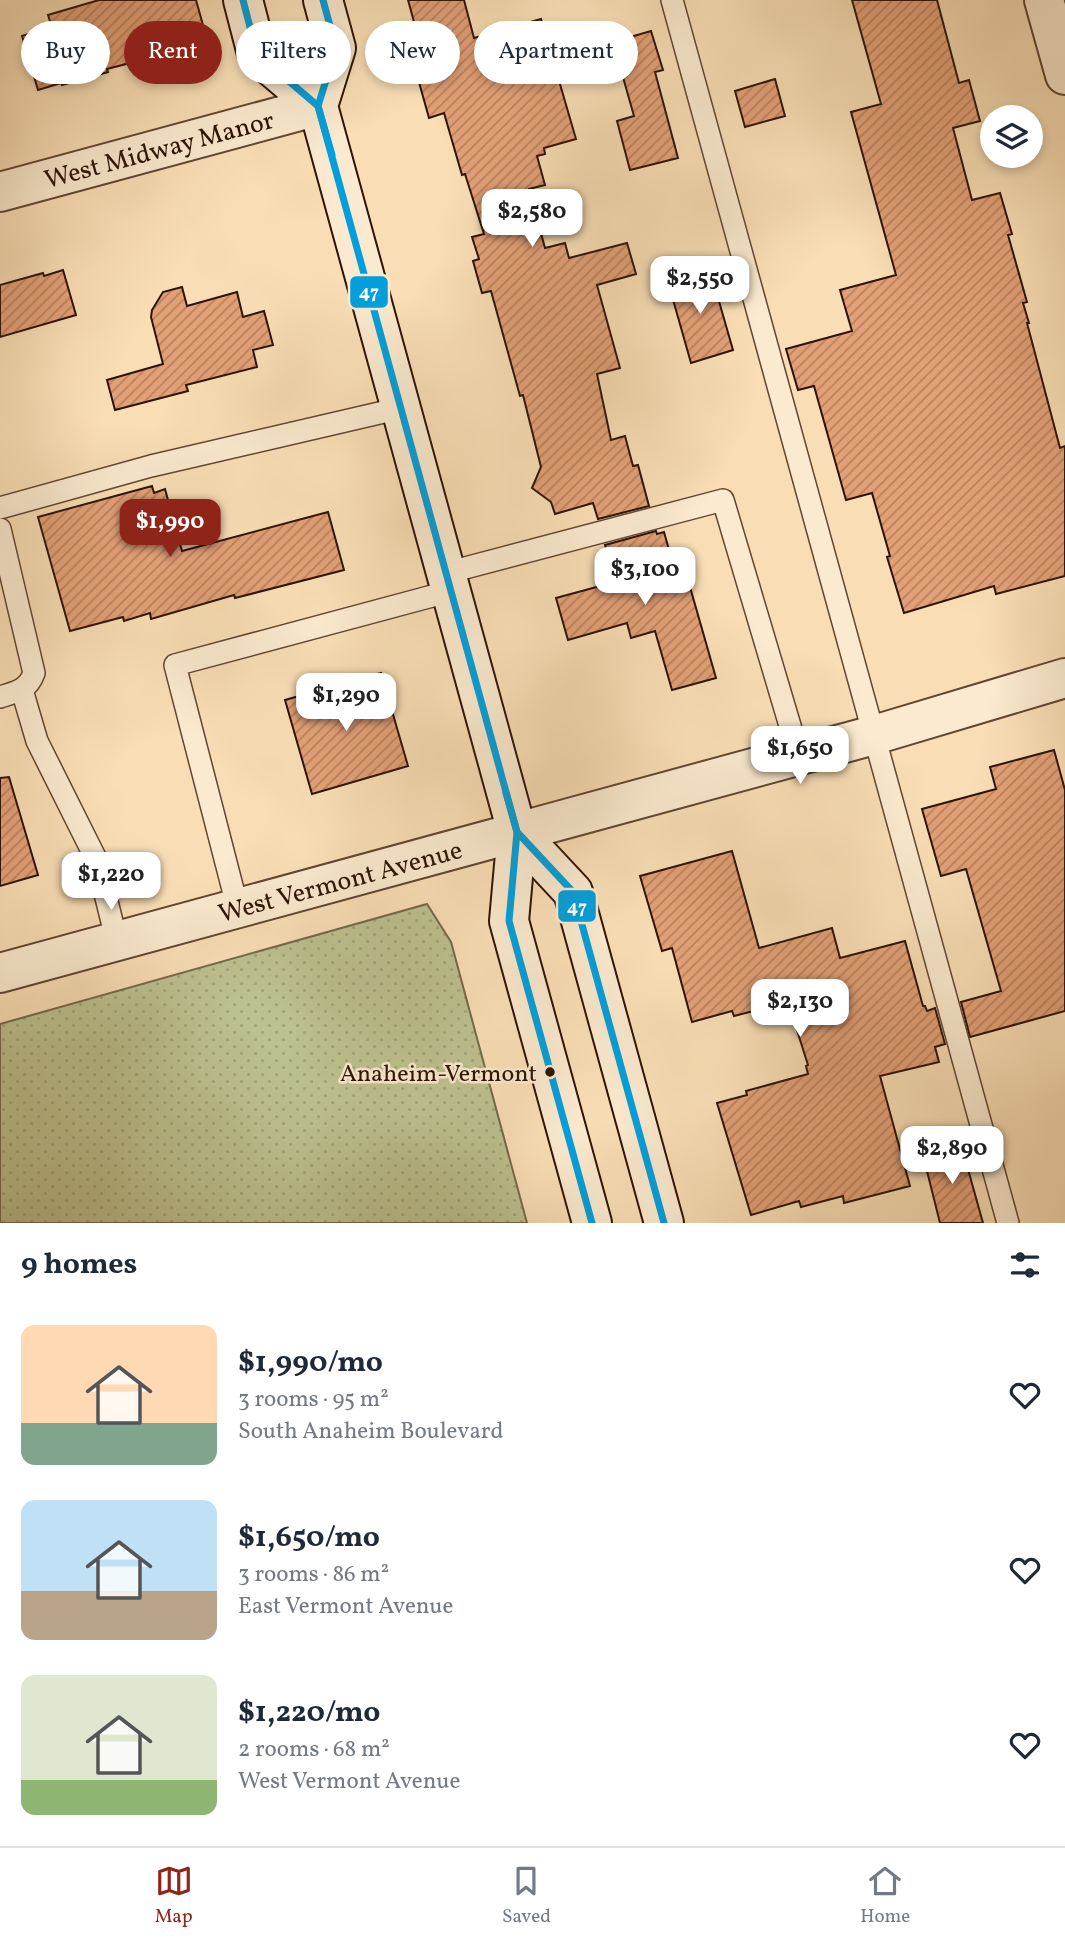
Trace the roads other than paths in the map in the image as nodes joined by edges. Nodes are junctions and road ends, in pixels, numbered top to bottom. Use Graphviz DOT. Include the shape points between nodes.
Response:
graph roads {
  1 [pos="243,0"];
  2 [pos="323,0"];
  3 [pos="672,0"];
  4 [pos="1044,0"];
  5 [pos="1065,75"];
  6 [pos="318,106"];
  7 [pos="0,192"];
  8 [pos="401,408"];
  9 [pos="0,508"];
  10 [pos="0,529"];
  11 [pos="449,582"];
  12 [pos="1065,678"];
  13 [pos="22,690"];
  14 [pos="0,697"];
  15 [pos="874,735"];
  16 [pos="799,756"];
  17 [pos="517,832"];
  18 [pos="238,909"];
  19 [pos="117,942"];
  20 [pos="0,974"];
  21 [pos="592,1223"];
  22 [pos="664,1223"];
  23 [pos="1008,1223"];
  1 -- 6 [label="main road" via="257,54"];
  2 -- 6 [label="main road" via="336,48"];
  3 -- 15 [label="lane"];
  4 -- 5 [label="main road"];
  6 -- 7 [label="main road, West Midway Manor"];
  6 -- 8 [label="main road"];
  8 -- 9 [label="lane" via="151,466"];
  8 -- 11 [label="main road"];
  10 -- 13 [label="lane" via="34,673"];
  11 -- 16 [label="lane" via="723,500"];
  11 -- 17 [label="main road"];
  11 -- 18 [label="lane" via="175,665"];
  12 -- 15 [label="main road, West Vermont Avenue"];
  13 -- 14 [label="lane"];
  13 -- 19 [label="lane" via="37,741 97,861"];
  15 -- 16 [label="main road, West Vermont Avenue"];
  15 -- 23 [label="lane"];
  16 -- 17 [label="main road, West Vermont Avenue"];
  17 -- 18 [label="main road, West Vermont Avenue"];
  17 -- 21 [label="main road" via="509,921"];
  17 -- 22 [label="main road" via="573,892"];
  18 -- 19 [label="main road, West Vermont Avenue"];
  19 -- 20 [label="main road, West Vermont Avenue"];
}
